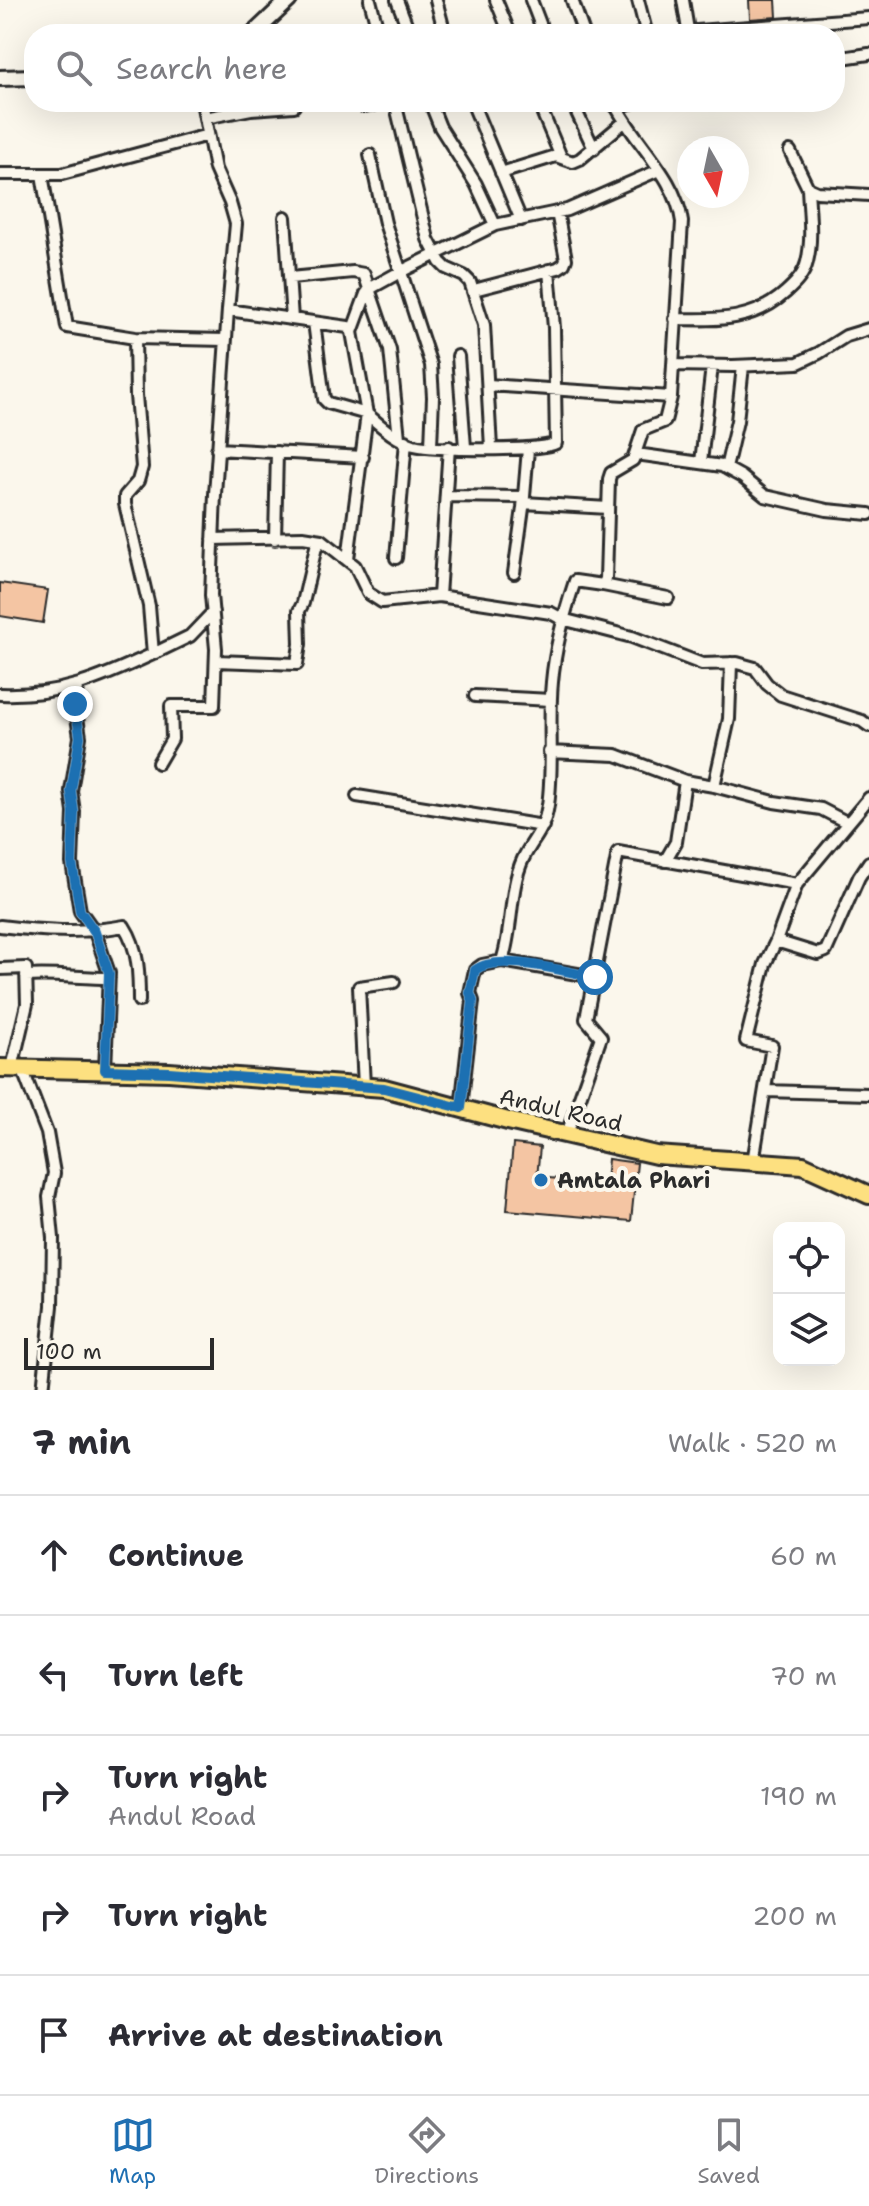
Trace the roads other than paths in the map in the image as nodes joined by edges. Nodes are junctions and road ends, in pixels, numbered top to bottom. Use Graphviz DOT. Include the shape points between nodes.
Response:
graph roads {
  1 [pos="289,0"];
  2 [pos="370,0"];
  3 [pos="397,0"];
  4 [pos="436,0"];
  5 [pos="496,0"];
  6 [pos="531,0"];
  7 [pos="572,0"];
  8 [pos="638,0"];
  9 [pos="683,0"];
  10 [pos="869,18"];
  11 [pos="264,24"];
  12 [pos="376,24"];
  13 [pos="406,24"];
  14 [pos="442,24"];
  15 [pos="506,24"];
  16 [pos="540,24"];
  17 [pos="580,24"];
  18 [pos="644,24"];
  19 [pos="687,24"];
  20 [pos="790,24"];
  21 [pos="869,54"];
  22 [pos="845,58"];
  23 [pos="24,77"];
  24 [pos="0,78"];
  25 [pos="204,112"];
  26 [pos="236,112"];
  27 [pos="395,112"];
  28 [pos="434,112"];
  29 [pos="476,112"];
  30 [pos="542,112"];
  31 [pos="577,112"];
  32 [pos="618,112"];
  33 [pos="205,118"];
  34 [pos="623,123"];
  35 [pos="208,135"];
  36 [pos="594,149"];
  37 [pos="790,151"];
  38 [pos="370,155"];
  39 [pos="561,157"];
  40 [pos="659,170"];
  41 [pos="501,173"];
  42 [pos="0,174"];
  43 [pos="42,174"];
  44 [pos="808,188"];
  45 [pos="869,195"];
  46 [pos="557,212"];
  47 [pos="285,217"];
  48 [pos="521,220"];
  49 [pos="495,225"];
  50 [pos="434,254"];
  51 [pos="549,270"];
  52 [pos="400,272"];
  53 [pos="290,278"];
  54 [pos="371,288"];
  55 [pos="474,290"];
  56 [pos="228,310"];
  57 [pos="292,319"];
  58 [pos="675,319"];
  59 [pos="314,322"];
  60 [pos="869,329"];
  61 [pos="352,332"];
  62 [pos="135,338"];
  63 [pos="225,340"];
  64 [pos="458,356"];
  65 [pos="673,365"];
  66 [pos="712,366"];
  67 [pos="743,366"];
  68 [pos="488,385"];
  69 [pos="556,389"];
  70 [pos="671,397"];
  71 [pos="367,414"];
  72 [pos="403,440"];
  73 [pos="431,446"];
  74 [pos="449,447"];
  75 [pos="465,447"];
  76 [pos="491,448"];
  77 [pos="217,449"];
  78 [pos="528,449"];
  79 [pos="277,452"];
  80 [pos="636,454"];
  81 [pos="363,457"];
  82 [pos="701,462"];
  83 [pos="726,468"];
  84 [pos="447,496"];
  85 [pos="524,500"];
  86 [pos="608,508"];
  87 [pos="869,514"];
  88 [pos="213,539"];
  89 [pos="275,539"];
  90 [pos="322,540"];
  91 [pos="396,558"];
  92 [pos="348,559"];
  93 [pos="514,573"];
  94 [pos="603,585"];
  95 [pos="439,596"];
  96 [pos="668,598"];
  97 [pos="213,612"];
  98 [pos="562,619"];
  99 [pos="153,654"];
  100 [pos="216,661"];
  101 [pos="731,663"];
  102 [pos="77,687"];
  103 [pos="0,694"];
  104 [pos="475,696"];
  105 [pos="551,700"];
  106 [pos="869,726"];
  107 [pos="549,752"];
  108 [pos="158,763"];
  109 [pos="685,781"];
  110 [pos="714,786"];
  111 [pos="357,796"];
  112 [pos="869,798"];
  113 [pos="848,823"];
  114 [pos="543,826"];
  115 [pos="665,861"];
  116 [pos="869,862"];
  117 [pos="797,884"];
  118 [pos="0,926"];
  119 [pos="95,932"];
  120 [pos="776,941"];
  121 [pos="502,961"];
  122 [pos="0,969"];
  123 [pos="26,976"];
  124 [pos="595,977"];
  125 [pos="109,978"];
  126 [pos="394,982"];
  127 [pos="139,1001"];
  128 [pos="11,1068"];
  129 [pos="105,1070"];
  130 [pos="364,1086"];
  131 [pos="765,1091"];
  132 [pos="869,1094"];
  133 [pos="461,1108"];
  134 [pos="567,1134"];
  135 [pos="753,1162"];
  136 [pos="869,1195"];
  137 [pos="43,1390"];
  1 -- 11 [label="street"];
  2 -- 12 [label="street"];
  3 -- 13 [label="street"];
  4 -- 14 [label="street"];
  5 -- 15 [label="street"];
  6 -- 16 [label="street"];
  7 -- 17 [label="street"];
  8 -- 18 [label="street"];
  9 -- 19 [label="street"];
  10 -- 20 [label="street"];
  21 -- 22 [label="street"];
  23 -- 24 [label="street"];
  25 -- 33 [label="street"];
  26 -- 33 [label="street"];
  27 -- 50 [label="street"];
  28 -- 49 [label="street"];
  29 -- 41 [label="street"];
  30 -- 39 [label="street"];
  31 -- 36 [label="street"];
  32 -- 34 [label="street"];
  33 -- 35 [label="street"];
  34 -- 36 [label="street"];
  34 -- 40 [label="street"];
  35 -- 43 [label="street" via="62,174"];
  35 -- 56 [label="street" via="236,224"];
  36 -- 39 [label="street" via="573,162"];
  37 -- 44 [label="street"];
  38 -- 52 [label="street"];
  39 -- 41 [label="street"];
  40 -- 46 [label="street"];
  40 -- 58 [label="street" via="675,196 682,222"];
  41 -- 48 [label="street"];
  42 -- 43 [label="street"];
  43 -- 62 [label="street" via="65,323 72,329"];
  44 -- 45 [label="street"];
  44 -- 58 [label="street" via="810,243 796,284 751,314 730,320"];
  46 -- 48 [label="street"];
  46 -- 51 [label="street" via="566,259"];
  47 -- 53 [label="street"];
  48 -- 49 [label="street"];
  49 -- 50 [label="street"];
  50 -- 52 [label="street"];
  50 -- 55 [label="street"];
  51 -- 55 [label="street"];
  51 -- 69 [label="street"];
  52 -- 54 [label="street"];
  52 -- 73 [label="street" via="431,365"];
  53 -- 54 [label="street" via="360,272"];
  53 -- 57 [label="street"];
  54 -- 61 [label="street"];
  54 -- 72 [label="street" via="390,350"];
  55 -- 68 [label="street" via="484,325"];
  56 -- 57 [label="street"];
  56 -- 63 [label="street"];
  57 -- 59 [label="street"];
  58 -- 65 [label="street"];
  59 -- 61 [label="street"];
  59 -- 71 [label="street" via="324,399"];
  60 -- 67 [label="street" via="798,363"];
  61 -- 71 [label="street"];
  62 -- 63 [label="street"];
  62 -- 99 [label="street" via="142,467 125,504 149,606"];
  63 -- 77 [label="street"];
  64 -- 75 [label="street"];
  65 -- 66 [label="street"];
  65 -- 70 [label="street"];
  66 -- 67 [label="street"];
  66 -- 82 [label="street"];
  67 -- 83 [label="street"];
  68 -- 69 [label="street"];
  68 -- 76 [label="street"];
  69 -- 70 [label="street"];
  69 -- 78 [label="street" via="556,443"];
  70 -- 80 [label="street" via="665,421 643,430"];
  71 -- 72 [label="street"];
  71 -- 81 [label="street"];
  72 -- 73 [label="street"];
  72 -- 91 [label="street"];
  73 -- 74 [label="street"];
  74 -- 75 [label="street"];
  74 -- 84 [label="street"];
  75 -- 76 [label="street"];
  76 -- 78 [label="street"];
  77 -- 79 [label="street"];
  77 -- 88 [label="street"];
  78 -- 85 [label="street"];
  79 -- 81 [label="street"];
  79 -- 89 [label="street"];
  80 -- 82 [label="street"];
  80 -- 86 [label="street" via="611,473"];
  81 -- 92 [label="street"];
  82 -- 83 [label="street"];
  83 -- 87 [label="street" via="765,496"];
  84 -- 85 [label="street"];
  84 -- 95 [label="street"];
  85 -- 86 [label="street"];
  85 -- 93 [label="street"];
  86 -- 94 [label="street"];
  88 -- 89 [label="street"];
  88 -- 97 [label="street"];
  89 -- 90 [label="street"];
  90 -- 92 [label="street"];
  90 -- 100 [label="street" via="299,611 297,664"];
  92 -- 95 [label="street" via="368,593 382,602"];
  94 -- 96 [label="street"];
  94 -- 98 [label="street" via="575,581"];
  95 -- 98 [label="street"];
  97 -- 99 [label="street" via="190,636"];
  97 -- 100 [label="street"];
  98 -- 101 [label="street" via="662,646 702,664"];
  98 -- 105 [label="street"];
  99 -- 102 [label="street"];
  100 -- 108 [label="street" via="214,706 171,706 172,739"];
  101 -- 106 [label="street" via="755,668 781,695"];
  101 -- 110 [label="street" via="729,719"];
  102 -- 103 [label="street"];
  102 -- 119 [label="street" via="80,737 71,791 72,863 80,911"];
  104 -- 105 [label="street"];
  105 -- 107 [label="street"];
  107 -- 109 [label="street" via="616,755"];
  107 -- 114 [label="street"];
  109 -- 110 [label="street"];
  109 -- 115 [label="street" via="676,842"];
  110 -- 113 [label="street" via="821,809"];
  111 -- 114 [label="street"];
  112 -- 113 [label="street"];
  113 -- 117 [label="street"];
  114 -- 121 [label="street" via="517,878"];
  115 -- 117 [label="street"];
  115 -- 124 [label="street" via="618,852"];
  116 -- 120 [label="street" via="826,951 818,954"];
  117 -- 120 [label="street"];
  118 -- 119 [label="street"];
  119 -- 125 [label="street"];
  119 -- 127 [label="street" via="124,926 132,938"];
  120 -- 131 [label="street" via="746,1041 772,1046"];
  121 -- 124 [label="street"];
  121 -- 133 [label="street" via="475,970"];
  122 -- 123 [label="street" via="26,968"];
  123 -- 125 [label="street"];
  123 -- 128 [label="street" via="27,1004"];
  124 -- 134 [label="street" via="586,1019 601,1037"];
  125 -- 129 [label="street"];
  126 -- 130 [label="street" via="359,987"];
  128 -- 129 [label="main road, Andul Road"];
  128 -- 137 [label="street" via="47,1133 54,1173 49,1197 52,1306"];
  129 -- 130 [label="main road, Andul Road"];
  130 -- 133 [label="main road, Andul Road"];
  131 -- 132 [label="street"];
  131 -- 135 [label="street"];
  133 -- 134 [label="main road, Andul Road"];
  134 -- 135 [label="main road, Andul Road" via="656,1155"];
  135 -- 136 [label="main road, Andul Road" via="803,1165"];
}
